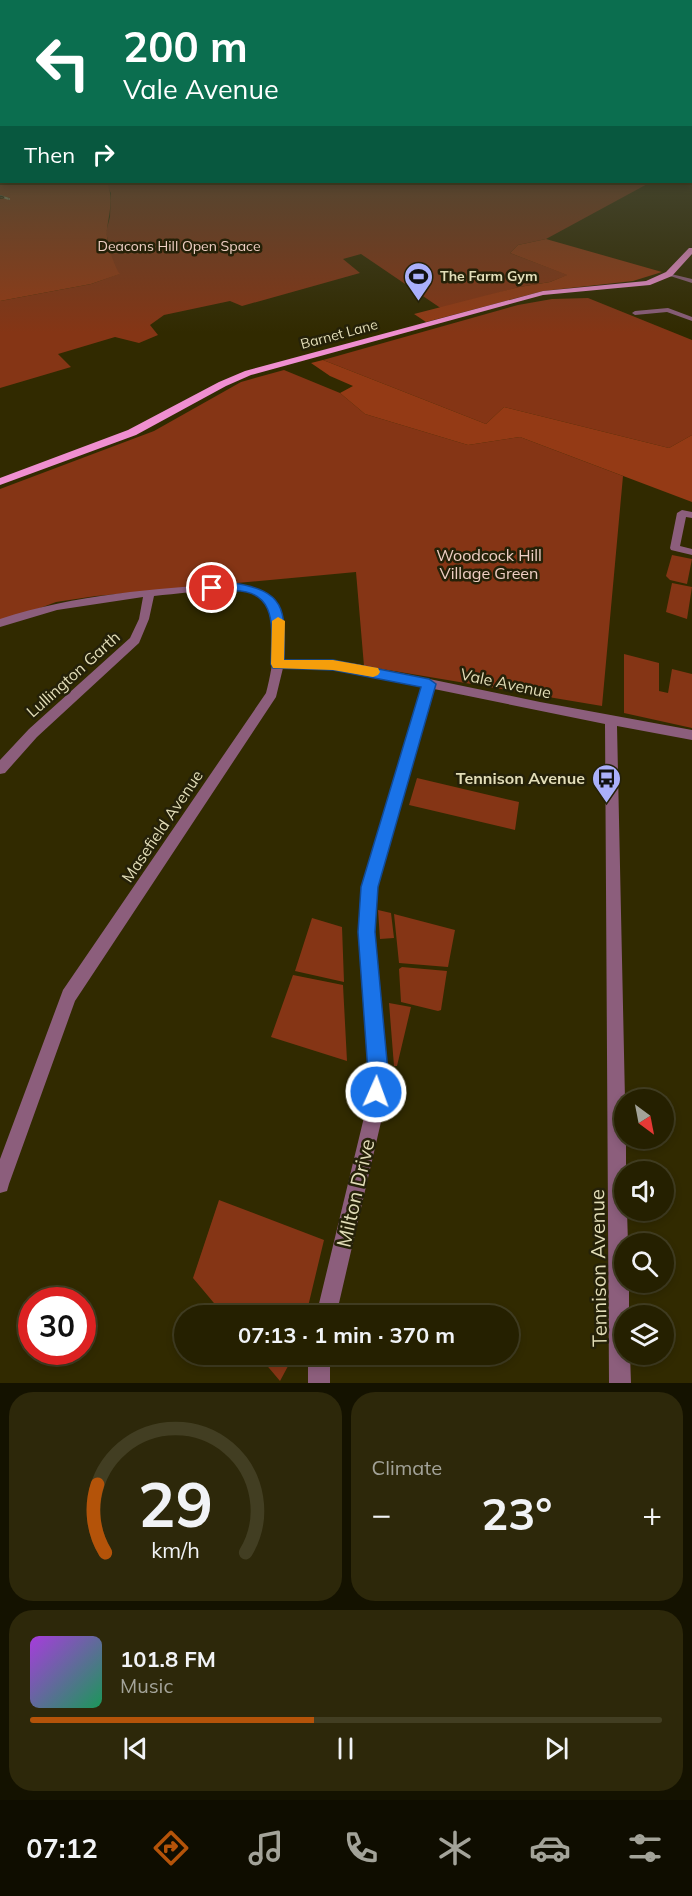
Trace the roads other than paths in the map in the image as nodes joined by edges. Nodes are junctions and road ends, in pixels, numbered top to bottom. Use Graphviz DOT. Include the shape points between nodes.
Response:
graph roads {
  1 [pos="692,250"];
  2 [pos="669,274"];
  3 [pos="692,281"];
  4 [pos="635,313"];
  5 [pos="692,320"];
  6 [pos="0,482"];
  7 [pos="692,515"];
  8 [pos="692,552"];
  9 [pos="148,593"];
  10 [pos="0,623"];
  11 [pos="277,664"];
  12 [pos="429,684"];
  13 [pos="611,720"];
  14 [pos="692,735"];
  15 [pos="0,769"];
  16 [pos="0,1184"];
  17 [pos="330,1305"];
  18 [pos="319,1365"];
  19 [pos="319,1383"];
  20 [pos="620,1383"];
  1 -- 2 [label="main road, Barnet Lane"];
  2 -- 3 [label="street"];
  2 -- 6 [label="main road, Barnet Lane" via="634,285 543,294 248,373 217,384 177,411 130,433"];
  4 -- 5 [label="street" via="668,310"];
  7 -- 8 [label="street" via="682,513 675,548"];
  9 -- 10 [label="street, Masefield Avenue" via="70,602"];
  9 -- 11 [label="street, Masefield Avenue" via="233,586 252,589 269,599 279,619"];
  9 -- 15 [label="street, Lullington Garth" via="144,620 135,640 33,733"];
  11 -- 12 [label="street, Vale Avenue" via="333,665"];
  11 -- 16 [label="street, Masefield Avenue" via="272,694 264,708 69,996"];
  12 -- 13 [label="street, Vale Avenue"];
  12 -- 17 [label="street, Milton Drive" via="369,887 367,932 378,1072 375,1108"];
  13 -- 14 [label="street, Vale Avenue"];
  13 -- 20 [label="street, Tennison Avenue"];
  18 -- 19 [label="street"];
}
